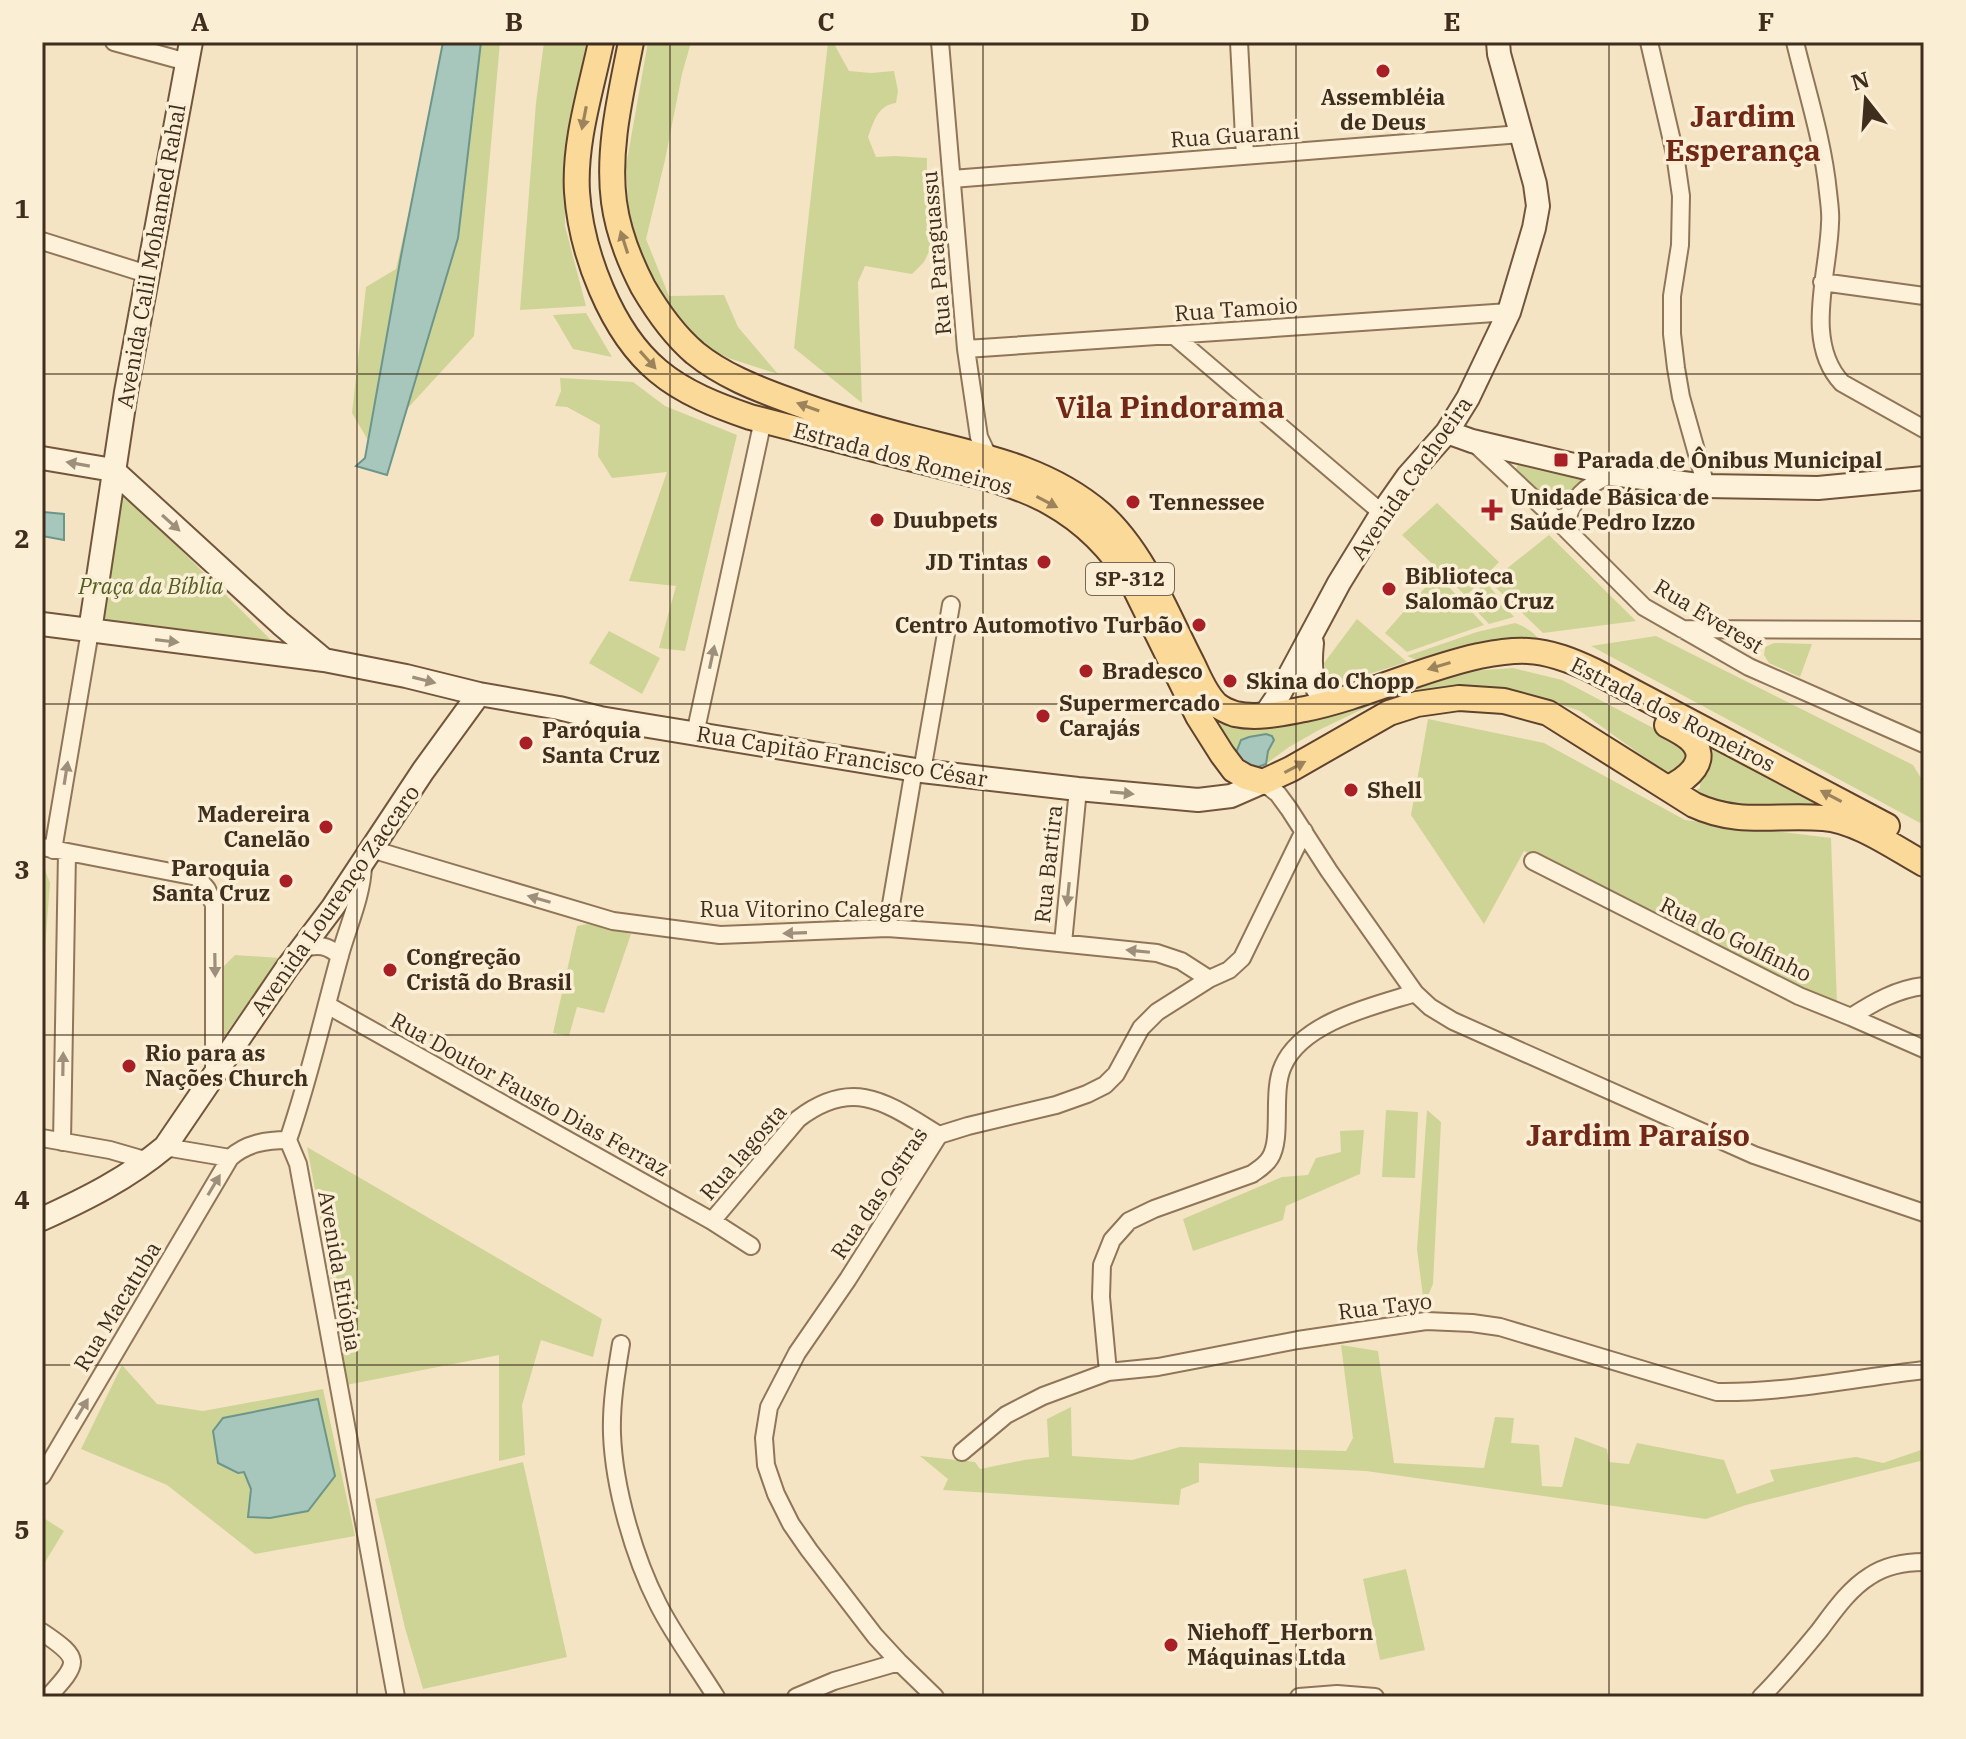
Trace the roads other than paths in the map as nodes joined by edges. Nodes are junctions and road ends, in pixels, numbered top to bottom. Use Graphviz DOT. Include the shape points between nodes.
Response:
graph roads {
  1 [pos="114,42"];
  2 [pos="601,42"];
  3 [pos="631,42"];
  4 [pos="940,42"];
  5 [pos="1239,42"];
  6 [pos="1498,42"];
  7 [pos="1649,42"];
  8 [pos="1795,42"];
  9 [pos="189,52"];
  10 [pos="1521,134"];
  11 [pos="1245,156"];
  12 [pos="952,179"];
  13 [pos="42,241"];
  14 [pos="147,274"];
  15 [pos="1822,282"];
  16 [pos="1924,296"];
  17 [pos="1509,312"];
  18 [pos="1173,335"];
  19 [pos="966,349"];
  20 [pos="763,420"];
  21 [pos="1924,429"];
  22 [pos="1447,432"];
  23 [pos="1472,441"];
  24 [pos="42,458"];
  25 [pos="989,458"];
  26 [pos="113,470"];
  27 [pos="1612,474"];
  28 [pos="1924,478"];
  29 [pos="1706,486"];
  30 [pos="1382,513"];
  31 [pos="1564,527"];
  32 [pos="951,605"];
  33 [pos="42,624"];
  34 [pos="1680,629"];
  35 [pos="1924,630"];
  36 [pos="90,631"];
  37 [pos="1313,634"];
  38 [pos="1473,658"];
  39 [pos="324,660"];
  40 [pos="479,694"];
  41 [pos="1327,704"];
  42 [pos="1265,715"];
  43 [pos="695,734"];
  44 [pos="1924,744"];
  45 [pos="918,770"];
  46 [pos="1263,782"];
  47 [pos="1668,788"];
  48 [pos="1078,789"];
  49 [pos="1304,831"];
  50 [pos="1924,846"];
  51 [pos="54,850"];
  52 [pos="367,855"];
  53 [pos="1533,861"];
  54 [pos="1924,864"];
  55 [pos="887,928"];
  56 [pos="1063,943"];
  57 [pos="303,948"];
  58 [pos="340,956"];
  59 [pos="1209,979"];
  60 [pos="1924,986"];
  61 [pos="1415,993"];
  62 [pos="327,1005"];
  63 [pos="1851,1017"];
  64 [pos="1924,1049"];
  65 [pos="214,1073"];
  66 [pos="939,1135"];
  67 [pos="42,1138"];
  68 [pos="288,1140"];
  69 [pos="62,1142"];
  70 [pos="157,1154"];
  71 [pos="230,1158"];
  72 [pos="1924,1213"];
  73 [pos="42,1219"];
  74 [pos="712,1221"];
  75 [pos="751,1246"];
  76 [pos="621,1344"];
  77 [pos="1924,1370"];
  78 [pos="1108,1372"];
  79 [pos="962,1452"];
  80 [pos="42,1476"];
  81 [pos="1924,1562"];
  82 [pos="42,1632"];
  83 [pos="899,1662"];
  84 [pos="48,1697"];
  85 [pos="396,1697"];
  86 [pos="716,1697"];
  87 [pos="796,1697"];
  88 [pos="935,1697"];
  89 [pos="1299,1697"];
  90 [pos="1375,1697"];
  91 [pos="1761,1697"];
  1 -- 9 [label="street"];
  2 -- 20 [label="main road, Estrada dos Romeiros / SP-312, one-way" via="581,135 577,192 594,272 606,301 630,341 657,370 687,391"];
  25 -- 3 [label="main road, Estrada dos Romeiros / SP-312, one-way" via="839,419 756,388 720,371 669,326 632,266 613,201 614,137"];
  4 -- 12 [label="street, Rua Paraguassu"];
  5 -- 11 [label="street"];
  6 -- 10 [label="street, Avenida Cachoeira"];
  7 -- 29 [label="street" via="1681,196 1672,296 1676,368"];
  8 -- 15 [label="street" via="1825,164 1830,222"];
  9 -- 14 [label="street, Avenida Calil Mohamed Rahal"];
  10 -- 11 [label="street, Rua Guarani"];
  10 -- 17 [label="street, Avenida Cachoeira" via="1538,206"];
  11 -- 12 [label="street, Rua Guarani"];
  12 -- 19 [label="street, Rua Paraguassu"];
  13 -- 14 [label="street"];
  14 -- 26 [label="street, Avenida Calil Mohamed Rahal"];
  15 -- 16 [label="street"];
  15 -- 21 [label="street" via="1820,309 1832,372 1842,383"];
  17 -- 18 [label="street, Rua Tamoio"];
  17 -- 22 [label="street, Avenida Cachoeira"];
  18 -- 19 [label="street, Rua Tamoio"];
  18 -- 30 [label="street"];
  19 -- 25 [label="street, Rua Paraguassu" via="979,437"];
  43 -- 20 [label="street, one-way"];
  20 -- 46 [label="main road, Estrada dos Romeiros / SP-312, one-way" via="1010,484 1052,503 1094,534 1121,564 1222,754 1234,770"];
  22 -- 23 [label="street"];
  22 -- 30 [label="street, Avenida Cachoeira"];
  23 -- 27 [label="street"];
  23 -- 31 [label="street, Rua Everest"];
  26 -- 24 [label="street, one-way"];
  25 -- 42 [label="main road, Estrada dos Romeiros / SP-312" via="1036,473 1101,514 1139,559 1215,704 1238,714"];
  26 -- 36 [label="street, Avenida Calil Mohamed Rahal"];
  26 -- 39 [label="street, one-way"];
  27 -- 29 [label="street"];
  27 -- 31 [label="street" via="1579,494"];
  28 -- 29 [label="street" via="1818,488"];
  30 -- 37 [label="street, Avenida Cachoeira"];
  31 -- 34 [label="street, Rua Everest" via="1644,607"];
  32 -- 45 [label="street"];
  33 -- 36 [label="street, Rua Capitão Francisco César"];
  34 -- 35 [label="street"];
  34 -- 44 [label="street, Rua Everest" via="1749,667"];
  36 -- 39 [label="street, Rua Capitão Francisco César, one-way"];
  51 -- 36 [label="street, one-way"];
  37 -- 41 [label="street, Avenida Cachoeira" via="1312,678"];
  37 -- 42 [label="street, Avenida Cachoeira"];
  38 -- 41 [label="main road, Estrada dos Romeiros / SP-312, one-way"];
  38 -- 47 [label="main road" via="1571,677 1687,736 1699,758 1692,773"];
  50 -- 38 [label="main road, Estrada dos Romeiros / SP-312, one-way" via="1574,662 1526,650"];
  39 -- 40 [label="street, Rua Capitão Francisco César, one-way"];
  40 -- 43 [label="street, Rua Capitão Francisco César"];
  40 -- 52 [label="street, Avenida Lourenço Zaccaro"];
  41 -- 42 [label="main road, Estrada dos Romeiros / SP-312"];
  43 -- 45 [label="street, Rua Capitão Francisco César"];
  45 -- 48 [label="street, Rua Capitão Francisco César"];
  45 -- 55 [label="street"];
  46 -- 47 [label="main road, one-way" via="1389,713 1459,698 1504,701 1548,713"];
  48 -- 46 [label="street, Rua Capitão Francisco César, one-way" via="1198,800 1231,796"];
  46 -- 49 [label="street"];
  47 -- 54 [label="main road" via="1713,814 1844,822"];
  48 -- 56 [label="street, Rua Bartira, one-way"];
  49 -- 59 [label="street, Rua das Ostras" via="1242,958"];
  49 -- 61 [label="street"];
  51 -- 65 [label="street, one-way" via="197,877 207,889 214,905"];
  69 -- 51 [label="street, one-way"];
  55 -- 52 [label="street, Rua Vitorino Calegare, one-way" via="720,935 613,921"];
  52 -- 57 [label="street, Avenida Lourenço Zaccaro"];
  52 -- 58 [label="street"];
  53 -- 63 [label="street, Rua do Golfinho" via="1799,996"];
  55 -- 56 [label="street, Rua Vitorino Calegare"];
  59 -- 56 [label="street, Rua Vitorino Calegare, one-way" via="1157,953"];
  57 -- 58 [label="street" via="325,945"];
  57 -- 65 [label="street, Avenida Lourenço Zaccaro"];
  58 -- 62 [label="street"];
  59 -- 66 [label="street, Rua das Ostras" via="1141,1028 1105,1085 1056,1105"];
  60 -- 63 [label="street" via="1885,997"];
  61 -- 72 [label="street" via="1453,1021 1754,1155"];
  61 -- 78 [label="street" via="1357,1011 1299,1045 1283,1065 1275,1148 1264,1166 1129,1221 1112,1240 1102,1265 1101,1297"];
  62 -- 68 [label="street"];
  62 -- 74 [label="street, Rua Doutor Fausto Dias Ferraz"];
  63 -- 64 [label="street, Rua do Golfinho"];
  65 -- 70 [label="street, Avenida Lourenço Zaccaro"];
  66 -- 74 [label="street, Rua lagosta" via="877,1100 826,1101 798,1119"];
  66 -- 83 [label="street, Rua das Ostras" via="797,1353 769,1407 764,1438 766,1465 791,1524"];
  67 -- 69 [label="street"];
  68 -- 71 [label="street" via="253,1144"];
  68 -- 85 [label="street, Avenida Etiópia" via="298,1164"];
  69 -- 70 [label="street"];
  70 -- 71 [label="street"];
  70 -- 73 [label="street, Avenida Lourenço Zaccaro" via="117,1182"];
  80 -- 71 [label="street, Rua Macatuba, one-way"];
  74 -- 75 [label="street, Rua Doutor Fausto Dias Ferraz"];
  76 -- 86 [label="street" via="612,1437 640,1565 659,1607"];
  77 -- 78 [label="street, Rua Tayo" via="1717,1392 1500,1327 1426,1321"];
  78 -- 79 [label="street, Rua Tayo" via="1006,1415"];
  81 -- 91 [label="street" via="1886,1569 1860,1584"];
  82 -- 84 [label="street" via="68,1650 72,1661"];
  83 -- 87 [label="street"];
  83 -- 88 [label="street"];
  89 -- 90 [label="street"];
}
